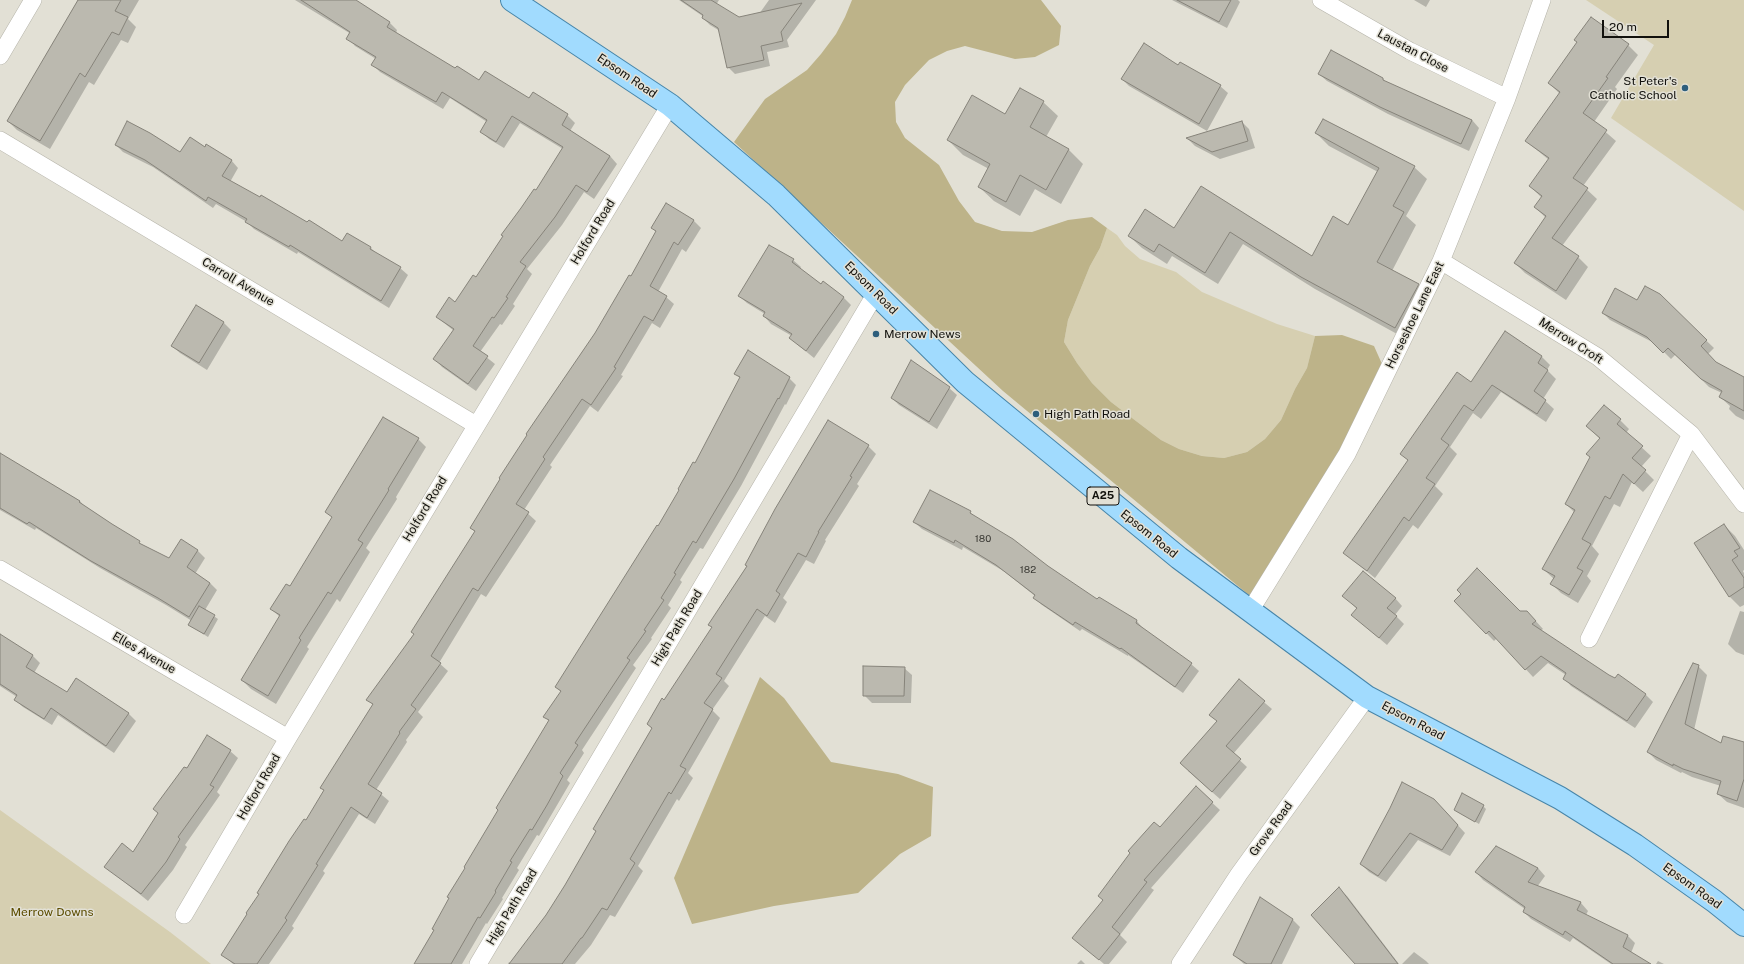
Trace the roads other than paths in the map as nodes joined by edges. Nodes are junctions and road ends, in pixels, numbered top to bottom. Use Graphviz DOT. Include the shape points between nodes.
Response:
graph roads {
  1 [pos="33,0"];
  2 [pos="512,0"];
  3 [pos="1321,0"];
  4 [pos="1542,0"];
  5 [pos="0,56"];
  6 [pos="1507,98"];
  7 [pos="670,105"];
  8 [pos="0,140"];
  9 [pos="1441,261"];
  10 [pos="876,293"];
  11 [pos="476,425"];
  12 [pos="1692,434"];
  13 [pos="1744,504"];
  14 [pos="0,569"];
  15 [pos="1250,611"];
  16 [pos="1588,639"];
  17 [pos="1367,697"];
  18 [pos="288,738"];
  19 [pos="184,915"];
  20 [pos="1744,925"];
  21 [pos="478,964"];
  22 [pos="1180,964"];
  1 -- 5 [label="street"];
  2 -- 7 [label="main road, Epsom Road / A25"];
  3 -- 6 [label="street, Laustan Close" via="1410,51"];
  4 -- 6 [label="street, Horseshoe Lane East"];
  6 -- 9 [label="street, Horseshoe Lane East"];
  7 -- 10 [label="main road, Epsom Road / A25" via="776,195"];
  7 -- 11 [label="street, Holford Road"];
  8 -- 11 [label="street, Carroll Avenue"];
  9 -- 12 [label="street, Merrow Croft" via="1598,357"];
  9 -- 15 [label="street, Horseshoe Lane East" via="1347,454"];
  10 -- 15 [label="main road, Epsom Road / A25" via="965,382 1179,558"];
  10 -- 21 [label="street, High Path Road"];
  11 -- 18 [label="street, Holford Road"];
  12 -- 13 [label="street, Merrow Croft"];
  12 -- 16 [label="street"];
  14 -- 18 [label="street, Elles Avenue"];
  15 -- 17 [label="main road, Epsom Road / A25"];
  17 -- 20 [label="main road, Epsom Road / A25" via="1560,798 1635,845"];
  17 -- 22 [label="street, Grove Road" via="1239,874"];
  18 -- 19 [label="street, Holford Road"];
}
